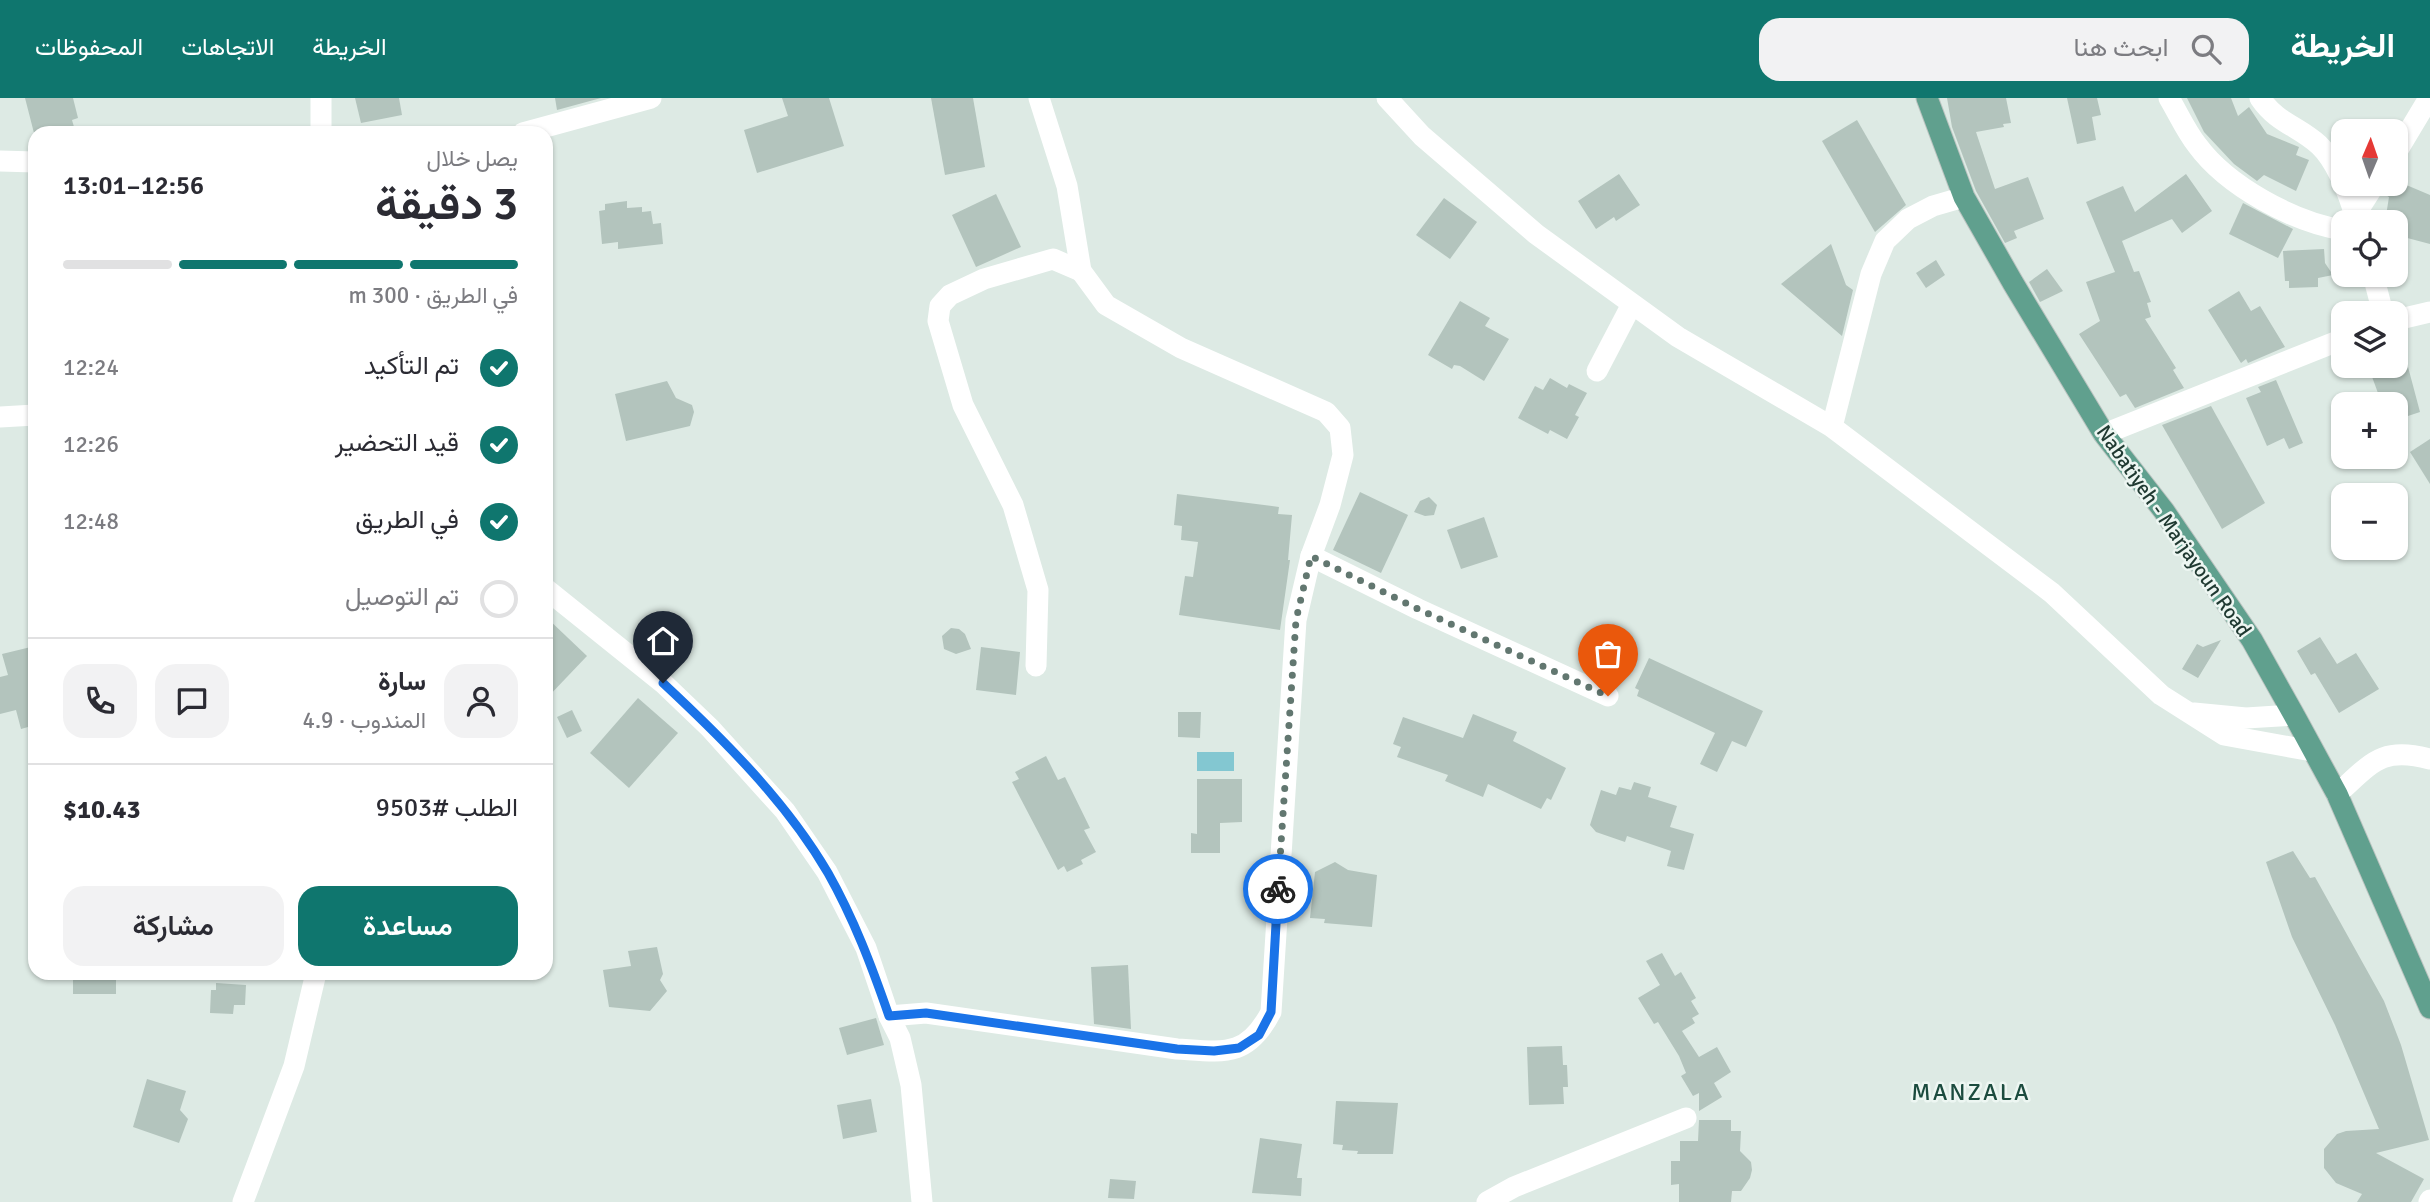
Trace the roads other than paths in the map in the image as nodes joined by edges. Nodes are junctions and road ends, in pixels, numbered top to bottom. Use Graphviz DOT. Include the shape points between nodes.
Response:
graph roads {
  1 [pos="321,98"];
  2 [pos="651,98"];
  3 [pos="1039,98"];
  4 [pos="1387,98"];
  5 [pos="1927,98"];
  6 [pos="2169,98"];
  7 [pos="2260,98"];
  8 [pos="2429,98"];
  9 [pos="321,126"];
  10 [pos="549,126"];
  11 [pos="2408,133"];
  12 [pos="0,161"];
  13 [pos="28,162"];
  14 [pos="1964,197"];
  15 [pos="2347,210"];
  16 [pos="2331,227"];
  17 [pos="1081,271"];
  18 [pos="1632,304"];
  19 [pos="2430,312"];
  20 [pos="2408,317"];
  21 [pos="2331,344"];
  22 [pos="1597,371"];
  23 [pos="28,415"];
  24 [pos="0,417"];
  25 [pos="1832,427"];
  26 [pos="2104,434"];
  27 [pos="1311,556"];
  28 [pos="553,596"];
  29 [pos="1036,666"];
  30 [pos="1608,696"];
  31 [pos="2192,713"];
  32 [pos="2294,715"];
  33 [pos="2312,751"];
  34 [pos="2430,759"];
  35 [pos="2337,794"];
  36 [pos="314,980"];
  37 [pos="2430,1008"];
  38 [pos="889,1016"];
  39 [pos="1686,1118"];
  40 [pos="243,1202"];
  41 [pos="922,1202"];
  42 [pos="1487,1202"];
  1 -- 9 [label="street"];
  2 -- 10 [label="street"];
  3 -- 17 [label="street" via="1067,186"];
  4 -- 18 [label="street" via="1422,136 1536,234"];
  5 -- 14 [label="main road, Nabatiyeh - Marjayoun Road"];
  6 -- 16 [label="street" via="2196,144 2216,166 2295,216"];
  7 -- 15 [label="street" via="2277,119 2326,153"];
  8 -- 11 [label="street"];
  12 -- 13 [label="street"];
  14 -- 25 [label="street" via="1908,219 1885,241 1871,274"];
  14 -- 26 [label="main road, Nabatiyeh - Marjayoun Road"];
  17 -- 27 [label="street" via="1106,305 1181,348 1326,412 1340,428 1343,455"];
  17 -- 29 [label="street" via="1053,259 984,279 950,295 940,306 938,321 963,405 1013,505 1038,590"];
  18 -- 22 [label="street"];
  18 -- 25 [label="street" via="1678,337"];
  19 -- 20 [label="street"];
  21 -- 26 [label="street"];
  23 -- 24 [label="street"];
  25 -- 31 [label="street" via="2052,593 2161,695"];
  26 -- 32 [label="main road, Nabatiyeh - Marjayoun Road" via="2164,511 2252,640"];
  27 -- 30 [label="street"];
  27 -- 38 [label="street" via="1296,620 1271,1012 1259,1035 1239,1048 1214,1051 926,1013"];
  28 -- 38 [label="street" via="663,683 785,811 827,872 860,937"];
  31 -- 32 [label="street" via="2246,718"];
  31 -- 33 [label="street" via="2224,735"];
  32 -- 33 [label="main road, Nabatiyeh - Marjayoun Road"];
  33 -- 35 [label="main road, Nabatiyeh - Marjayoun Road"];
  34 -- 35 [label="street" via="2409,753 2385,755"];
  35 -- 37 [label="main road, Nabatiyeh - Marjayoun Road"];
  36 -- 40 [label="street" via="294,1066"];
  38 -- 41 [label="street" via="900,1038 911,1085"];
  39 -- 42 [label="street"];
}
